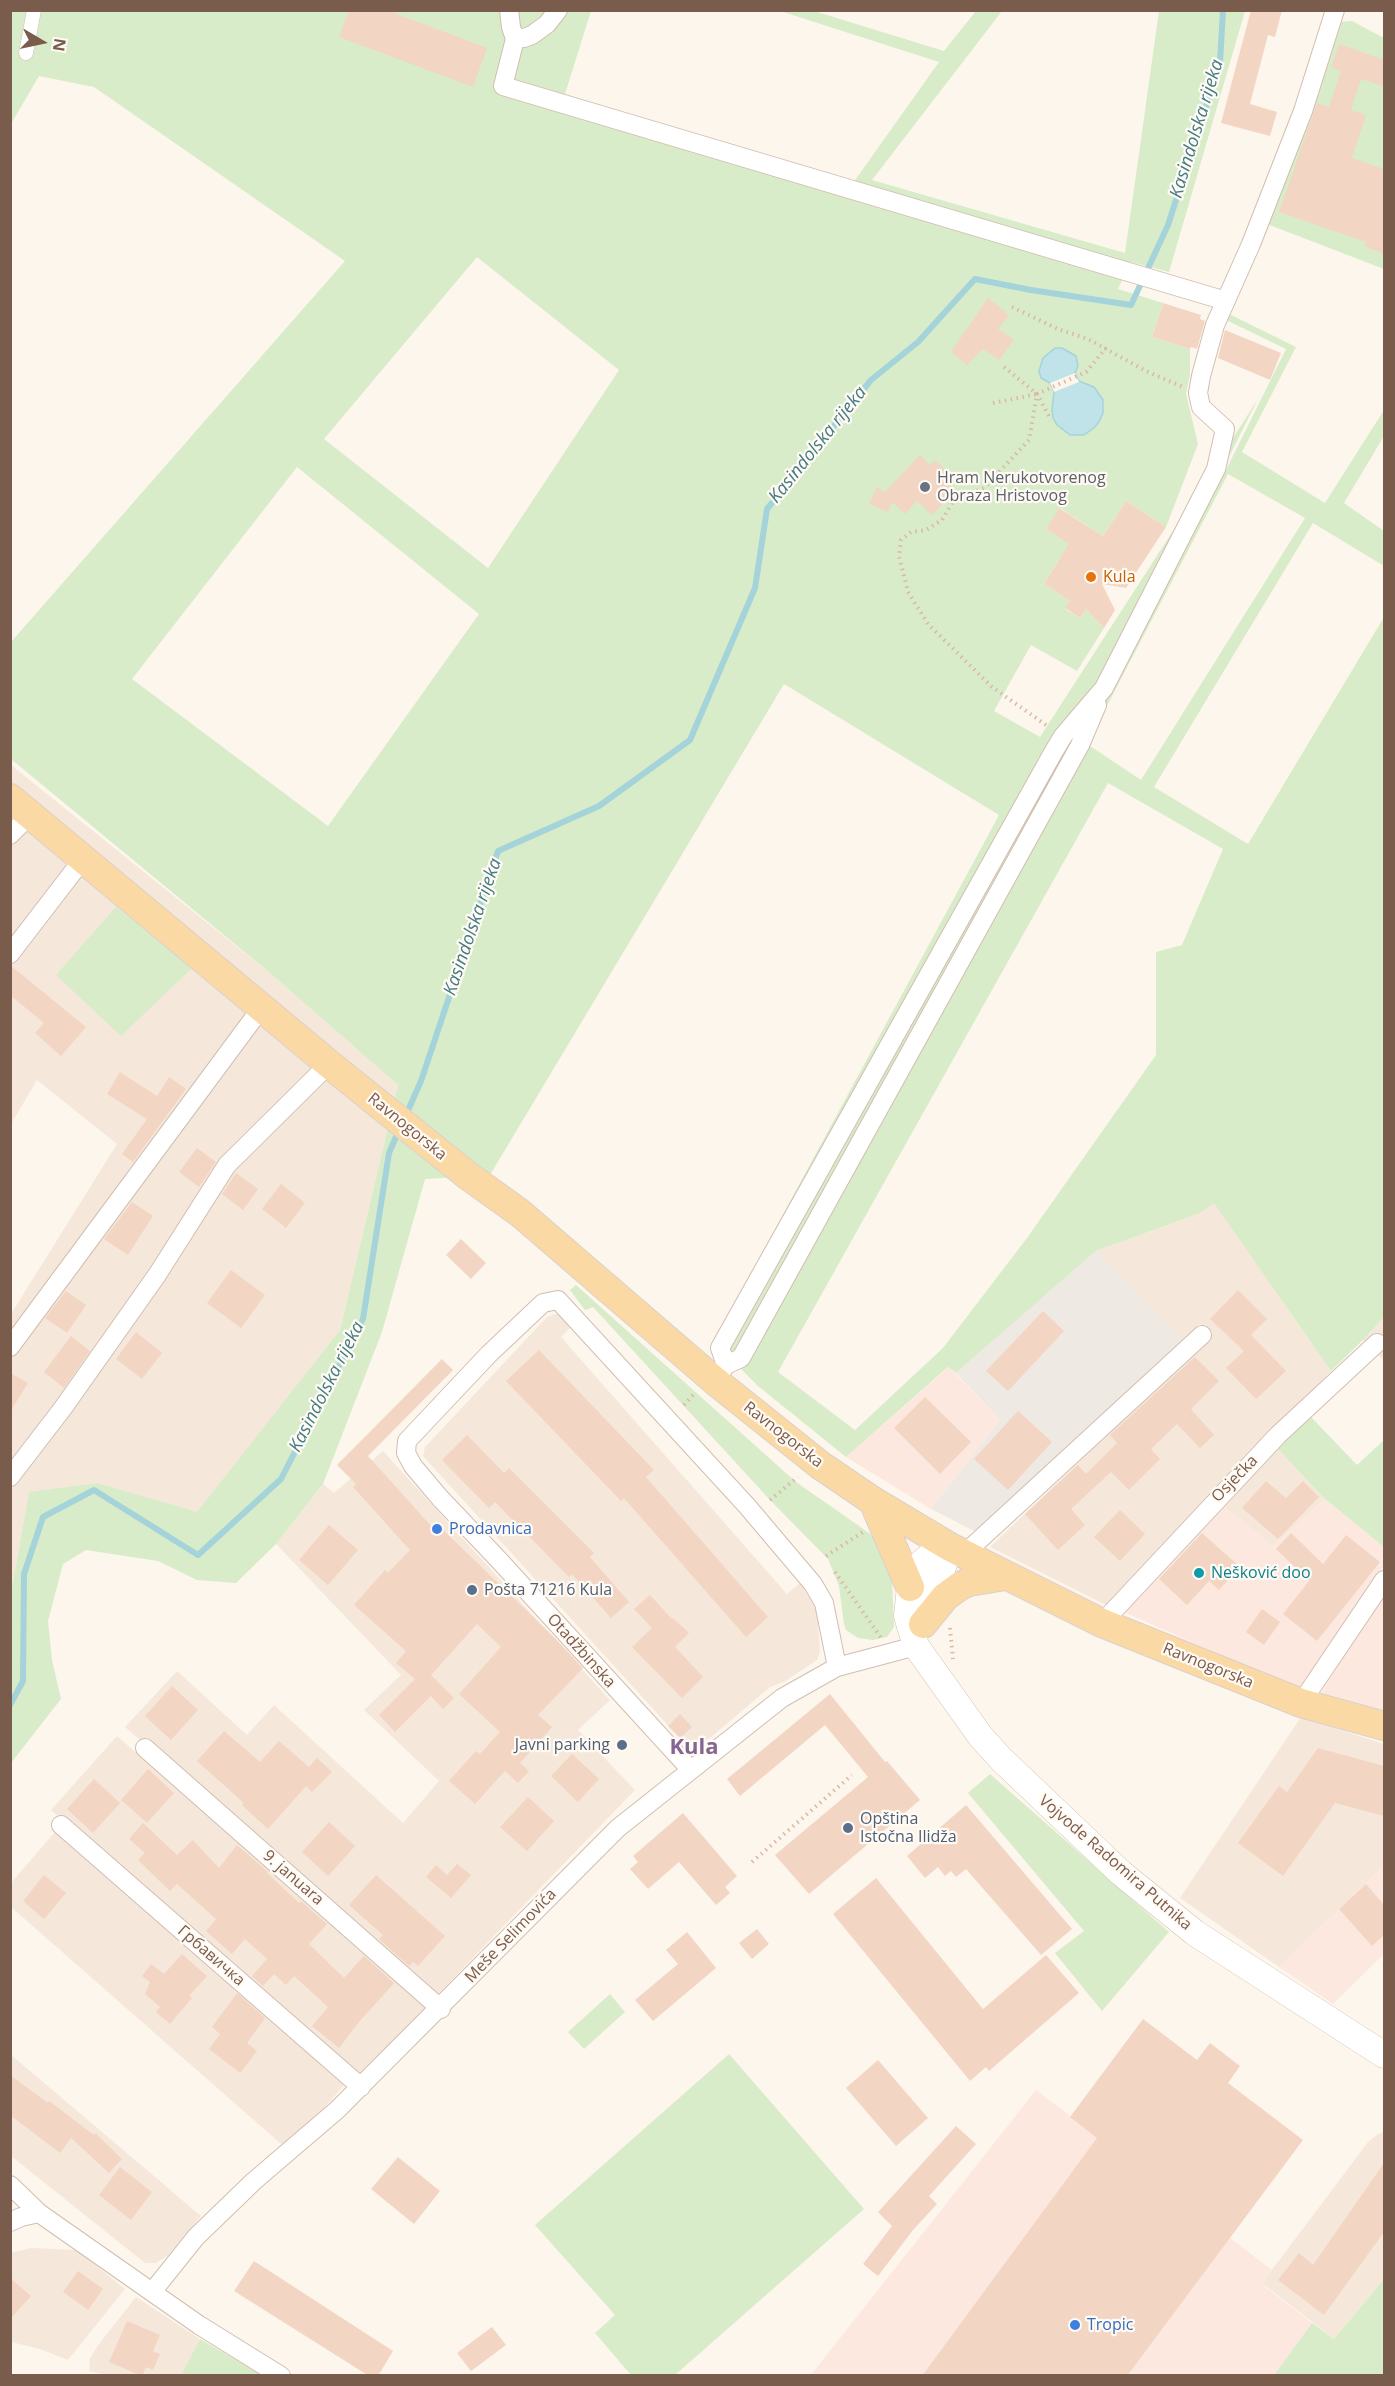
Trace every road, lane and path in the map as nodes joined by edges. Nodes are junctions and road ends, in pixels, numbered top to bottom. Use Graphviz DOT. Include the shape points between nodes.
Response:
graph roads {
  1 [pos="34,10"];
  2 [pos="510,10"];
  3 [pos="558,10"];
  4 [pos="1335,10"];
  5 [pos="515,39"];
  6 [pos="26,53"];
  7 [pos="1226,301"];
  8 [pos="1012,307"];
  9 [pos="1106,348"];
  10 [pos="1004,367"];
  11 [pos="1198,393"];
  12 [pos="1037,394"];
  13 [pos="993,403"];
  14 [pos="1052,420"];
  15 [pos="1046,725"];
  16 [pos="20,806"];
  17 [pos="10,835"];
  18 [pos="83,859"];
  19 [pos="10,954"];
  20 [pos="262,1007"];
  21 [pos="329,1064"];
  22 [pos="1202,1335"];
  23 [pos="1377,1343"];
  24 [pos="10,1347"];
  25 [pos="714,1378"];
  26 [pos="684,1405"];
  27 [pos="10,1477"];
  28 [pos="806,1483"];
  29 [pos="770,1500"];
  30 [pos="872,1514"];
  31 [pos="957,1551"];
  32 [pos="826,1556"];
  33 [pos="835,1572"];
  34 [pos="1005,1576"];
  35 [pos="1384,1580"];
  36 [pos="910,1587"];
  37 [pos="950,1619"];
  38 [pos="1102,1623"];
  39 [pos="919,1635"];
  40 [pos="884,1642"];
  41 [pos="837,1667"];
  42 [pos="955,1667"];
  43 [pos="1301,1703"];
  44 [pos="1384,1726"];
  45 [pos="145,1748"];
  46 [pos="690,1769"];
  47 [pos="852,1775"];
  48 [pos="61,1826"];
  49 [pos="752,1862"];
  50 [pos="441,2008"];
  51 [pos="1384,2055"];
  52 [pos="361,2087"];
  53 [pos="10,2185"];
  54 [pos="39,2213"];
  55 [pos="10,2222"];
  56 [pos="152,2292"];
  57 [pos="281,2376"];
  1 -- 6 [label="street"];
  2 -- 5 [label="street"];
  3 -- 5 [label="street" via="532,35"];
  4 -- 7 [label="street" via="1303,111"];
  5 -- 7 [label="street" via="503,86"];
  7 -- 11 [label="street" via="1215,325"];
  8 -- 9 [label="path"];
  9 -- 11 [label="path" via="1146,371"];
  9 -- 12 [label="path" via="1086,372"];
  10 -- 12 [label="path"];
  11 -- 25 [label="street" via="1201,407 1225,429 1216,469 1104,688 1054,751 720,1348"];
  12 -- 13 [label="path"];
  12 -- 14 [label="path"];
  12 -- 15 [label="path" via="1029,440 984,488 955,498 942,520 901,540 898,556 908,592 928,624 992,687"];
  16 -- 17 [label="street"];
  16 -- 18 [label="main road, Ravnogorska"];
  18 -- 19 [label="street"];
  18 -- 20 [label="main road, Ravnogorska"];
  20 -- 21 [label="main road, Ravnogorska"];
  20 -- 24 [label="street"];
  21 -- 25 [label="main road, Ravnogorska" via="520,1213"];
  21 -- 27 [label="street" via="227,1164 157,1275"];
  22 -- 31 [label="street"];
  23 -- 38 [label="street, Osječka" via="1278,1435"];
  25 -- 26 [label="path"];
  25 -- 30 [label="main road, Ravnogorska" via="820,1465"];
  28 -- 29 [label="path" via="798,1477"];
  30 -- 31 [label="main road, Ravnogorska"];
  30 -- 32 [label="path"];
  30 -- 36 [label="main road"];
  31 -- 34 [label="main road, Ravnogorska"];
  31 -- 36 [label="main road, Vojvode Radomira Putnika" via="933,1553 916,1568"];
  31 -- 39 [label="main road"];
  33 -- 40 [label="path"];
  34 -- 38 [label="main road, Ravnogorska"];
  34 -- 39 [label="main road" via="960,1586 945,1597"];
  35 -- 43 [label="street"];
  36 -- 39 [label="main road, Vojvode Radomira Putnika" via="907,1616"];
  37 -- 42 [label="path"];
  38 -- 43 [label="main road, Ravnogorska"];
  39 -- 41 [label="street, Meše Selimovića"];
  39 -- 51 [label="main road, Vojvode Radomira Putnika" via="968,1720 1001,1760 1121,1873 1195,1934"];
  41 -- 46 [label="street, Meše Selimovića" via="782,1698"];
  41 -- 46 [label="street, Otadžbinska" via="824,1603 813,1584 747,1506 558,1300 543,1302 407,1441 406,1453 440,1498"];
  43 -- 44 [label="main road, Ravnogorska"];
  45 -- 50 [label="street, 9. januara"];
  46 -- 50 [label="street, Meše Selimovića" via="610,1836"];
  47 -- 49 [label="path"];
  48 -- 52 [label="street, Грбавичка"];
  50 -- 52 [label="street, Meše Selimovića"];
  52 -- 56 [label="street, Meše Selimovića" via="196,2237"];
  53 -- 54 [label="street"];
  54 -- 55 [label="street"];
  54 -- 56 [label="street"];
  56 -- 57 [label="street"];
}
